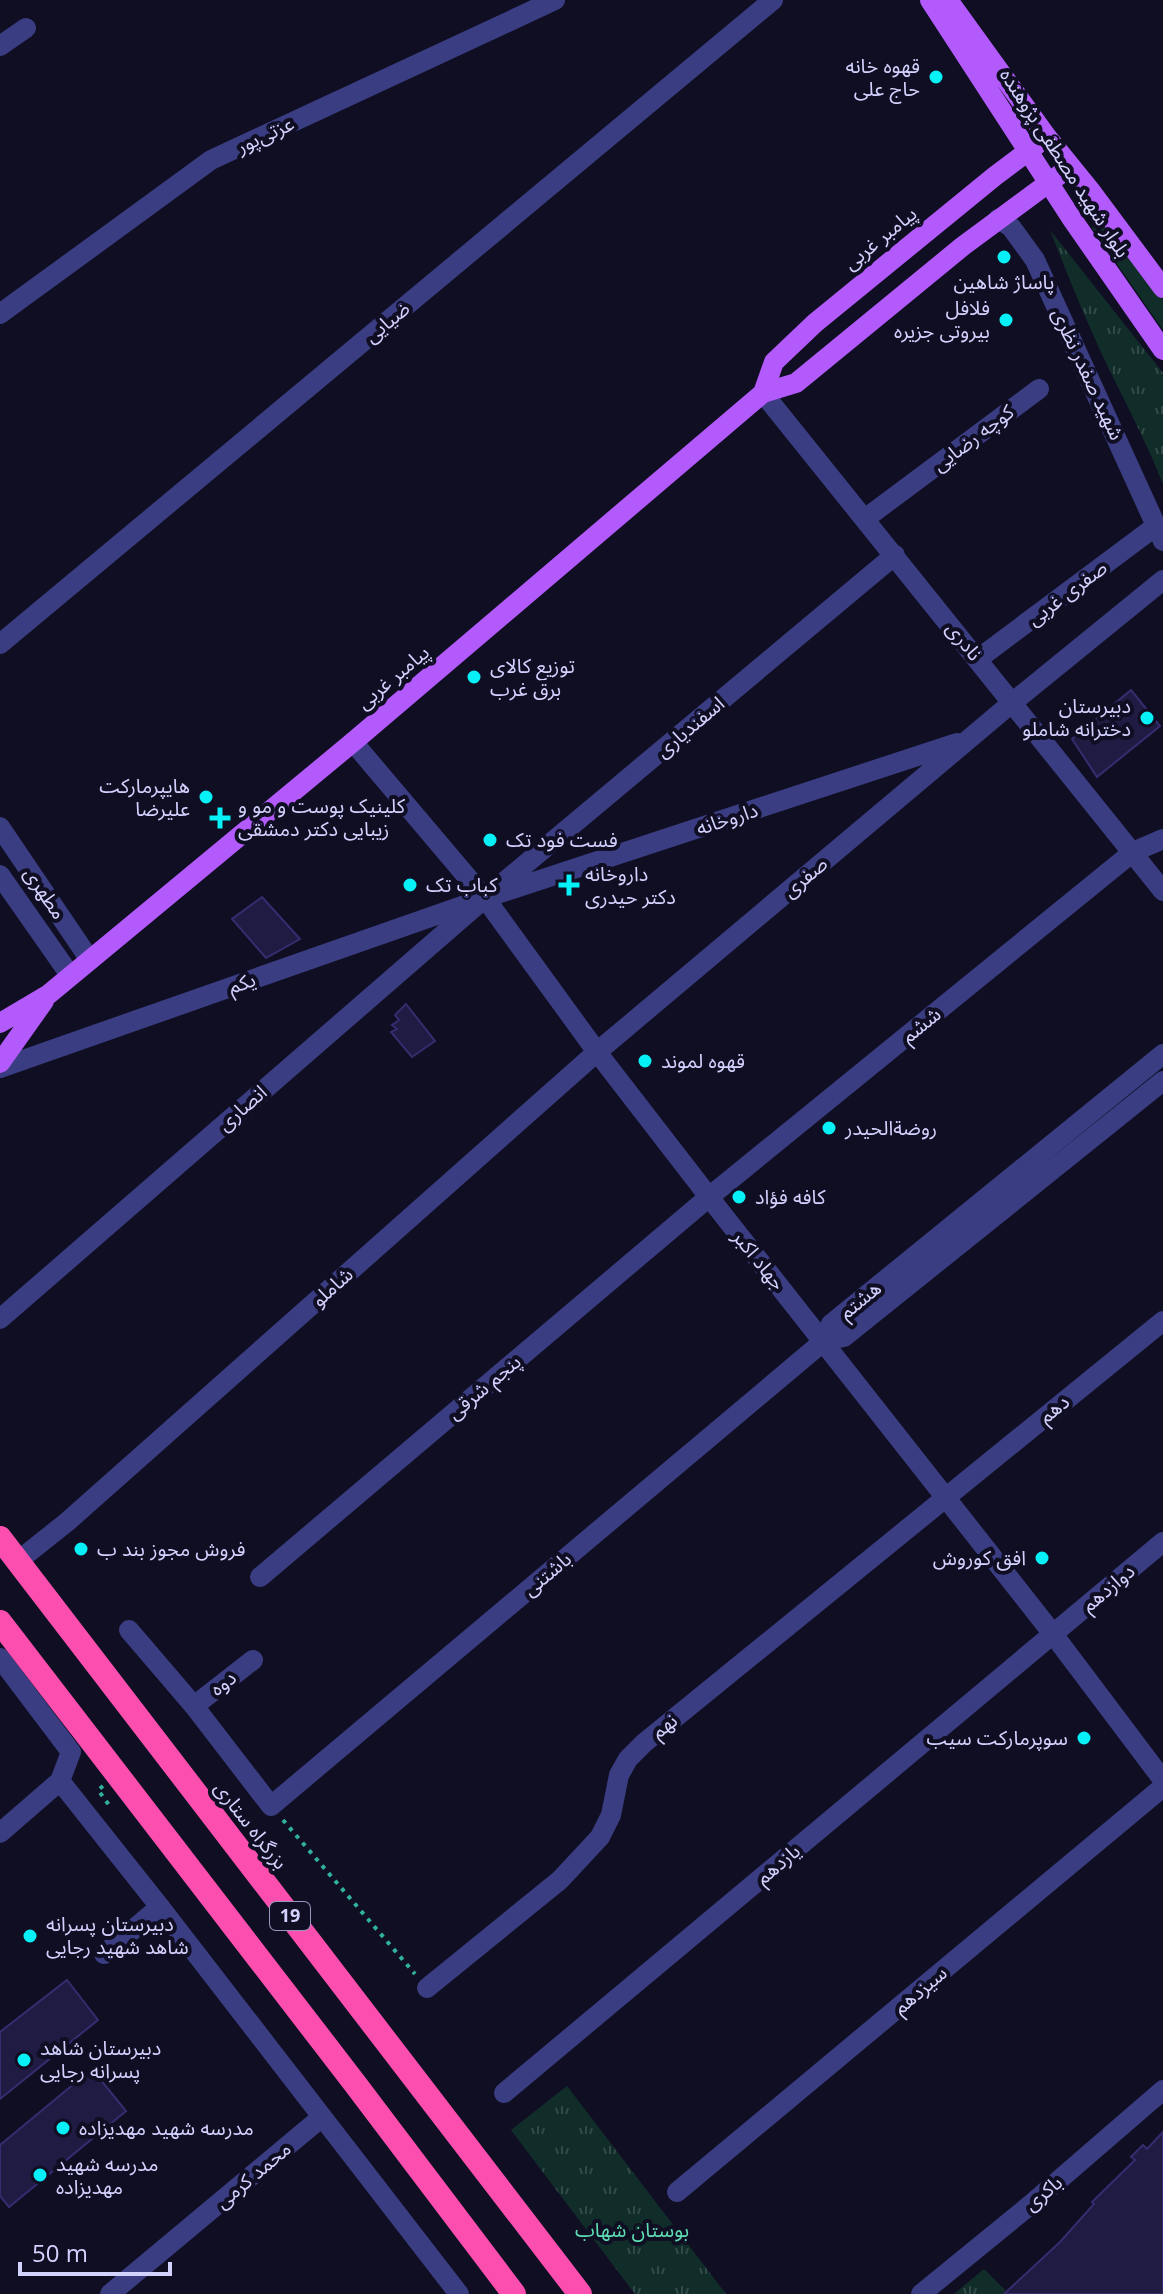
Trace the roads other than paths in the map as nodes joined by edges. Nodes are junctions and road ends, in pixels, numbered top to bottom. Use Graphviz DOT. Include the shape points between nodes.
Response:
graph roads {
  1 [pos="555,0"];
  2 [pos="773,0"];
  3 [pos="930,0"];
  4 [pos="948,0"];
  5 [pos="26,28"];
  6 [pos="0,46"];
  7 [pos="1047,137"];
  8 [pos="1027,151"];
  9 [pos="1070,167"];
  10 [pos="1049,182"];
  11 [pos="998,219"];
  12 [pos="1163,288"];
  13 [pos="0,314"];
  14 [pos="1163,350"];
  15 [pos="1039,389"];
  16 [pos="763,393"];
  17 [pos="866,518"];
  18 [pos="1160,533"];
  19 [pos="895,555"];
  20 [pos="1163,580"];
  21 [pos="0,644"];
  22 [pos="978,659"];
  23 [pos="1013,702"];
  24 [pos="969,739"];
  25 [pos="353,742"];
  26 [pos="0,827"];
  27 [pos="1163,839"];
  28 [pos="1133,852"];
  29 [pos="0,875"];
  30 [pos="1163,891"];
  31 [pos="485,898"];
  32 [pos="90,960"];
  33 [pos="70,975"];
  34 [pos="49,994"];
  35 [pos="0,1023"];
  36 [pos="597,1052"];
  37 [pos="1163,1054"];
  38 [pos="0,1065"];
  39 [pos="1163,1081"];
  40 [pos="709,1197"];
  41 [pos="0,1319"];
  42 [pos="1163,1321"];
  43 [pos="824,1341"];
  44 [pos="945,1497"];
  45 [pos="0,1538"];
  46 [pos="1163,1542"];
  47 [pos="18,1561"];
  48 [pos="260,1577"];
  49 [pos="0,1622"];
  50 [pos="129,1630"];
  51 [pos="1053,1634"];
  52 [pos="0,1658"];
  53 [pos="253,1660"];
  54 [pos="7,1682"];
  55 [pos="194,1706"];
  56 [pos="1163,1780"];
  57 [pos="60,1781"];
  58 [pos="1163,1787"];
  59 [pos="0,1833"];
  60 [pos="160,1907"];
  61 [pos="104,1954"];
  62 [pos="427,1988"];
  63 [pos="1163,2090"];
  64 [pos="504,2093"];
  65 [pos="322,2117"];
  66 [pos="677,2192"];
  67 [pos="110,2294"];
  68 [pos="459,2294"];
  69 [pos="514,2294"];
  70 [pos="580,2294"];
  71 [pos="921,2294"];
  1 -- 13 [label="street, عزتی‌پور" via="211,160"];
  2 -- 21 [label="street, ضیایی"];
  3 -- 8 [label="main road, بلوار شهید مصطفی پژوهنده"];
  4 -- 7 [label="main road, بلوار شهید مصطفی پژوهنده"];
  5 -- 6 [label="street"];
  7 -- 8 [label="main road, پیامبر غربی"];
  7 -- 9 [label="main road, بلوار شهید مصطفی پژوهنده"];
  8 -- 10 [label="main road, بلوار شهید مصطفی پژوهنده"];
  8 -- 16 [label="main road, پیامبر غربی" via="815,323 774,362"];
  9 -- 10 [label="main road, پیامبر غربی"];
  9 -- 12 [label="main road, بلوار شهید مصطفی پژوهنده"];
  10 -- 11 [label="main road, پیامبر غربی"];
  10 -- 14 [label="main road, بلوار شهید مصطفی پژوهنده"];
  11 -- 16 [label="main road, پیامبر غربی" via="796,383"];
  11 -- 18 [label="street, شهید صفدر نظری" via="1011,227 1035,260"];
  15 -- 17 [label="street, کوچه رضایی"];
  16 -- 17 [label="street, نادری"];
  16 -- 25 [label="main road, پیامبر غربی"];
  17 -- 19 [label="street, نادری"];
  18 -- 22 [label="street, صفری غربی"];
  19 -- 22 [label="street, نادری"];
  19 -- 31 [label="street, اسفندیاری"];
  20 -- 23 [label="street"];
  22 -- 23 [label="street, نادری"];
  23 -- 24 [label="street, صفری"];
  23 -- 28 [label="street, نادری"];
  24 -- 31 [label="street, داروخانه"];
  24 -- 36 [label="street, صفری"];
  25 -- 31 [label="street, جهاد اکبر"];
  25 -- 32 [label="main road, پیامبر غربی"];
  26 -- 32 [label="street, مطهری"];
  27 -- 28 [label="street, ششم"];
  28 -- 30 [label="street, نادری"];
  28 -- 40 [label="street, ششم"];
  29 -- 33 [label="street, مطهری"];
  31 -- 36 [label="street, جهاد اکبر"];
  31 -- 38 [label="street, یکم"];
  31 -- 41 [label="street, انصاری"];
  32 -- 33 [label="main road, پیامبر غربی"];
  33 -- 34 [label="main road, پیامبر غربی"];
  34 -- 35 [label="main road, پیامبر غربی"];
  34 -- 38 [label="main road, پیامبر غربی"];
  36 -- 40 [label="street, جهاد اکبر"];
  36 -- 47 [label="street, شاملو"];
  37 -- 43 [label="street, هشتم" via="831,1324"];
  39 -- 43 [label="street, هشتم" via="844,1337"];
  40 -- 43 [label="street, جهاد اکبر"];
  40 -- 48 [label="street, پنجم شرقی"];
  42 -- 44 [label="street, دهم"];
  43 -- 44 [label="street, جهاد اکبر"];
  43 -- 55 [label="street, باشتنی" via="271,1806"];
  44 -- 51 [label="street, جهاد اکبر"];
  44 -- 62 [label="street, نهم" via="644,1743 619,1775 611,1815 600,1837 560,1880"];
  45 -- 47 [label="highway, بزرگراه ستاری / 19"];
  46 -- 51 [label="street, دوازدهم"];
  47 -- 70 [label="highway, بزرگراه ستاری / 19"];
  49 -- 69 [label="highway, 19"];
  50 -- 55 [label="street"];
  51 -- 56 [label="street, جهاد اکبر"];
  51 -- 64 [label="street, یازدهم"];
  52 -- 54 [label="street"];
  53 -- 55 [label="street, دوه"];
  54 -- 57 [label="street" via="71,1752"];
  57 -- 59 [label="street"];
  57 -- 60 [label="street"];
  58 -- 66 [label="street, سیزدهم"];
  60 -- 61 [label="street"];
  60 -- 65 [label="street"];
  63 -- 71 [label="street, باکری"];
  65 -- 67 [label="street, محمد کرمی"];
  65 -- 68 [label="street"];
}
